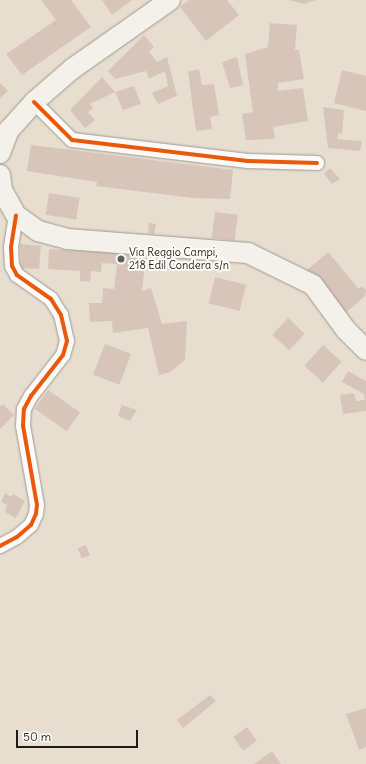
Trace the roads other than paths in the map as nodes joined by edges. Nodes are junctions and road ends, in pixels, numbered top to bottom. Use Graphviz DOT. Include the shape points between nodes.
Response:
graph roads {
  1 [pos="170,0"];
  2 [pos="34,102"];
  3 [pos="0,152"];
  4 [pos="317,163"];
  5 [pos="0,175"];
  6 [pos="16,215"];
  7 [pos="366,350"];
  8 [pos="0,546"];
  1 -- 2 [label="main road" via="72,69"];
  2 -- 3 [label="main road" via="9,130"];
  2 -- 4 [label="street" via="72,140 248,160"];
  5 -- 6 [label="main road" via="2,190"];
  6 -- 7 [label="main road" via="38,231 67,239 248,253 313,285 346,330"];
  6 -- 8 [label="street" via="11,247 12,266 17,275 51,299 61,315 67,341 63,355 24,409 23,426 37,505 36,514 31,525 17,537"];
}
